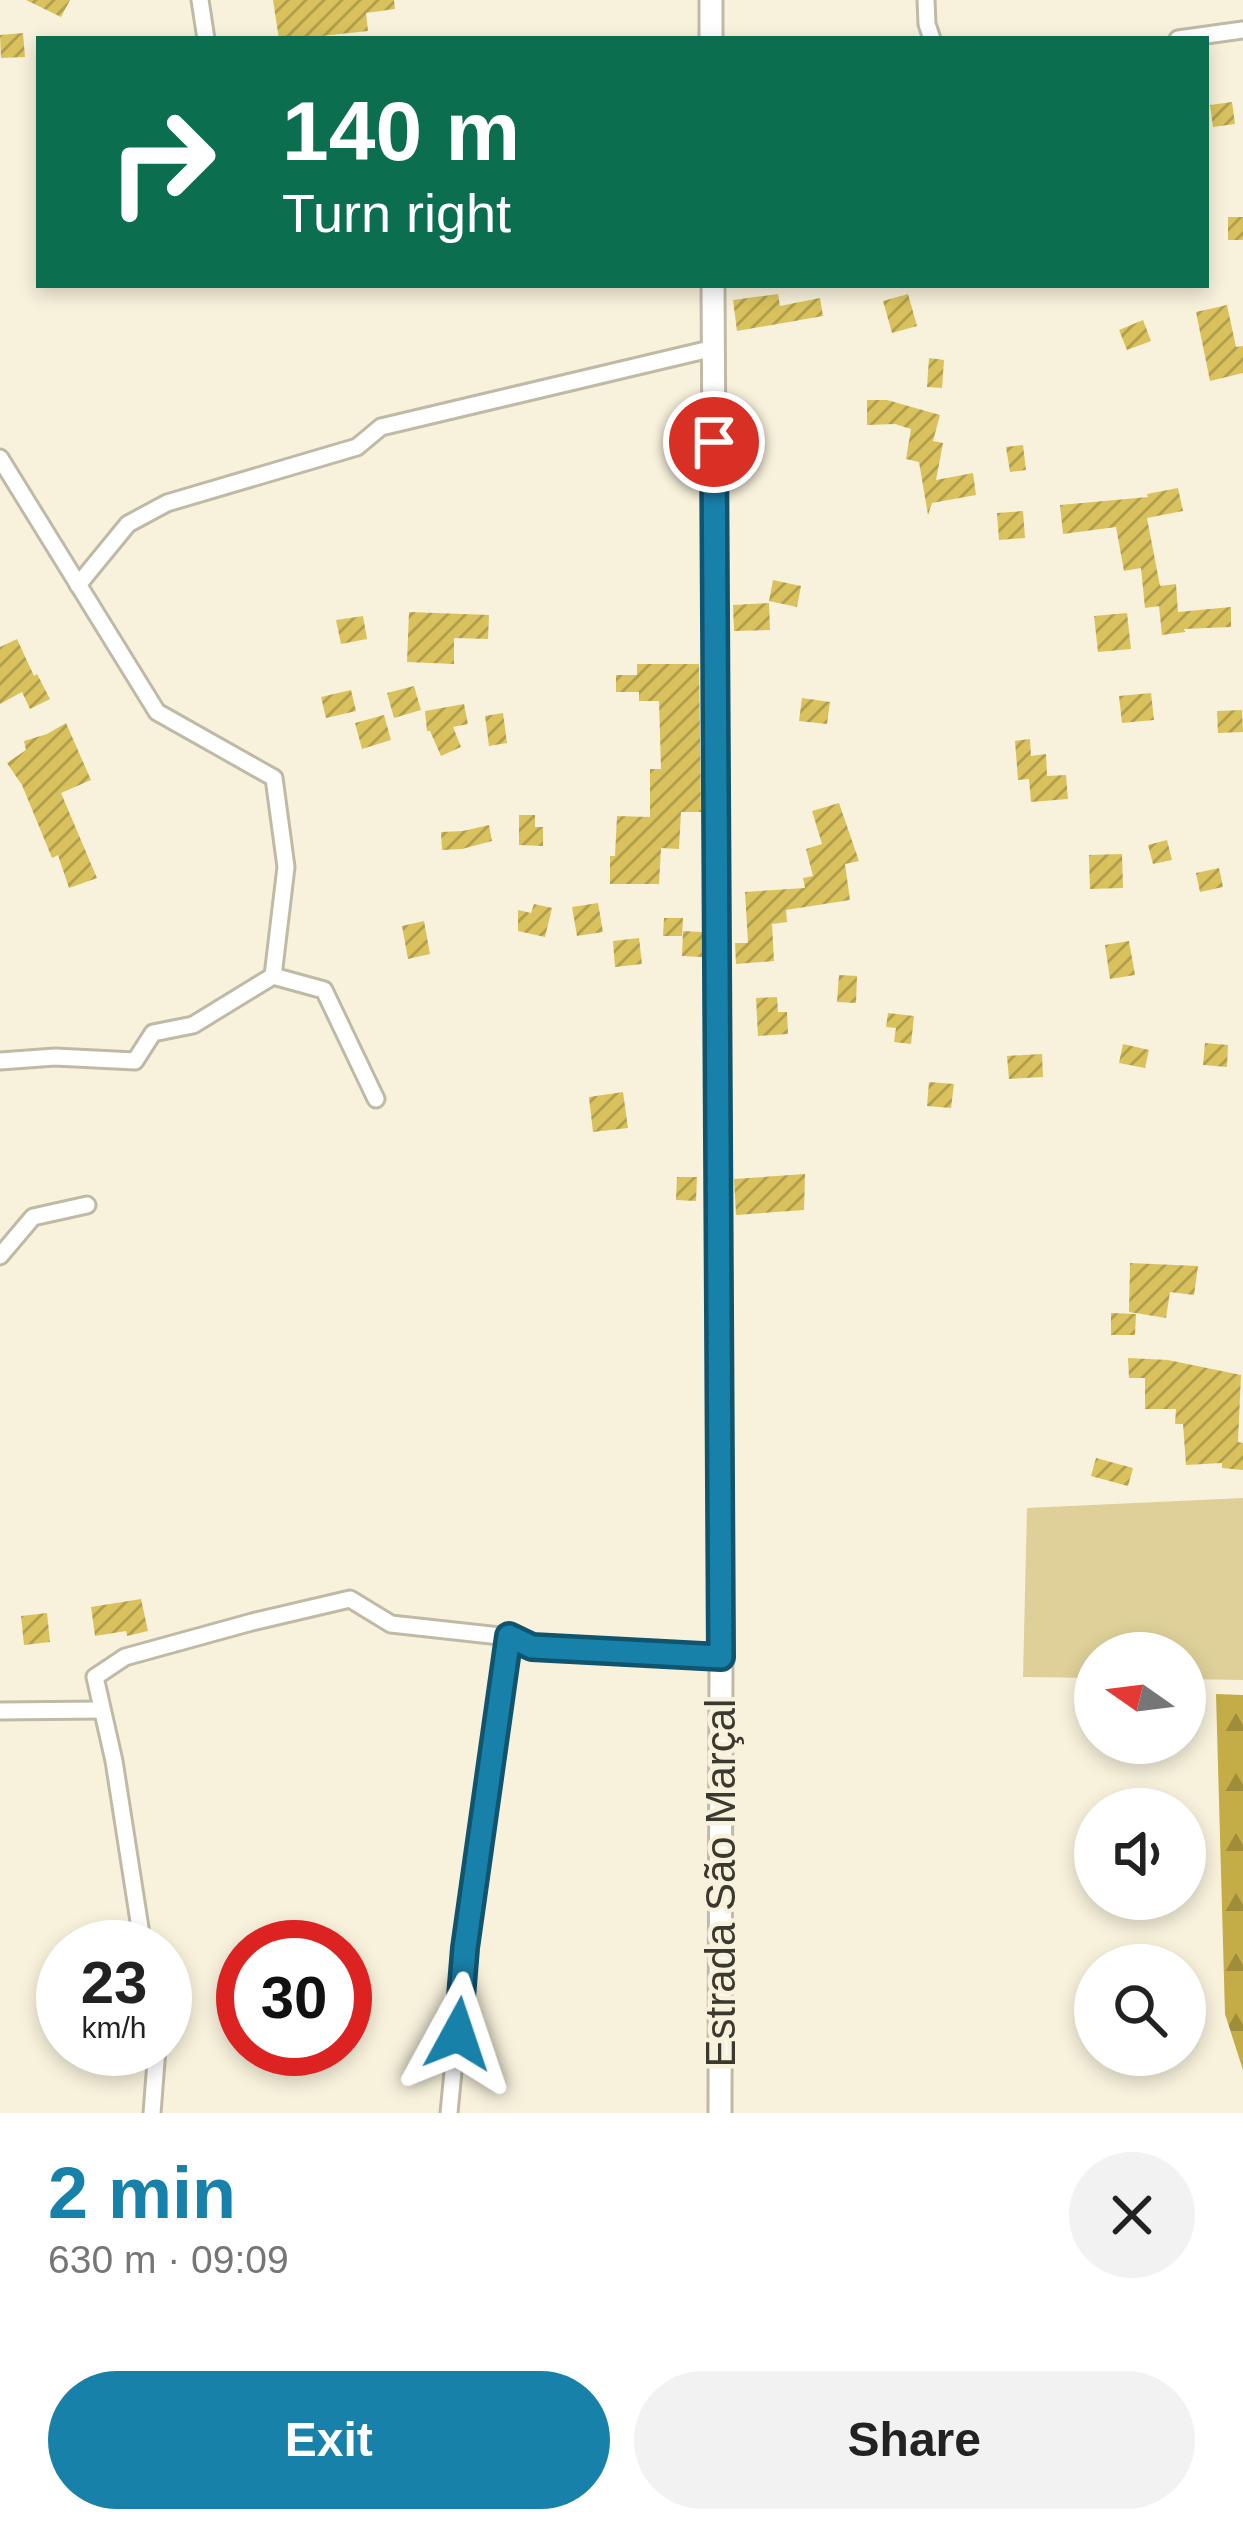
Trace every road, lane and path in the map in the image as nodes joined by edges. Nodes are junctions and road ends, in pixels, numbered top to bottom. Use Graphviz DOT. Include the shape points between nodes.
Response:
graph roads {
  1 [pos="200,0"];
  2 [pos="711,0"];
  3 [pos="926,0"];
  4 [pos="1243,30"];
  5 [pos="206,36"];
  6 [pos="711,36"];
  7 [pos="931,36"];
  8 [pos="1200,36"];
  9 [pos="713,288"];
  10 [pos="714,348"];
  11 [pos="0,458"];
  12 [pos="78,585"];
  13 [pos="273,976"];
  14 [pos="0,1061"];
  15 [pos="376,1099"];
  16 [pos="87,1205"];
  17 [pos="0,1256"];
  18 [pos="509,1636"];
  19 [pos="721,1657"];
  20 [pos="102,1711"];
  21 [pos="0,1712"];
  22 [pos="139,1920"];
  23 [pos="155,2076"];
  24 [pos="152,2113"];
  25 [pos="449,2113"];
  26 [pos="720,2113"];
  1 -- 5 [label="street"];
  2 -- 6 [label="street"];
  3 -- 7 [label="street"];
  4 -- 8 [label="street"];
  9 -- 10 [label="street, Estrada São Marçal"];
  10 -- 12 [label="street" via="381,427 357,448 167,503 128,524"];
  10 -- 19 [label="street, Estrada São Marçal"];
  11 -- 12 [label="street"];
  12 -- 13 [label="street" via="157,712 274,778 286,868"];
  13 -- 14 [label="street" via="194,1025 153,1033 135,1060"];
  13 -- 15 [label="street" via="325,991"];
  16 -- 17 [label="street" via="33,1217"];
  18 -- 19 [label="street" via="532,1647"];
  18 -- 20 [label="street" via="391,1624 350,1599 124,1657 94,1677"];
  18 -- 25 [label="street"];
  19 -- 26 [label="street, Estrada São Marçal"];
  20 -- 21 [label="street"];
  20 -- 22 [label="street"];
  23 -- 24 [label="street"];
}
